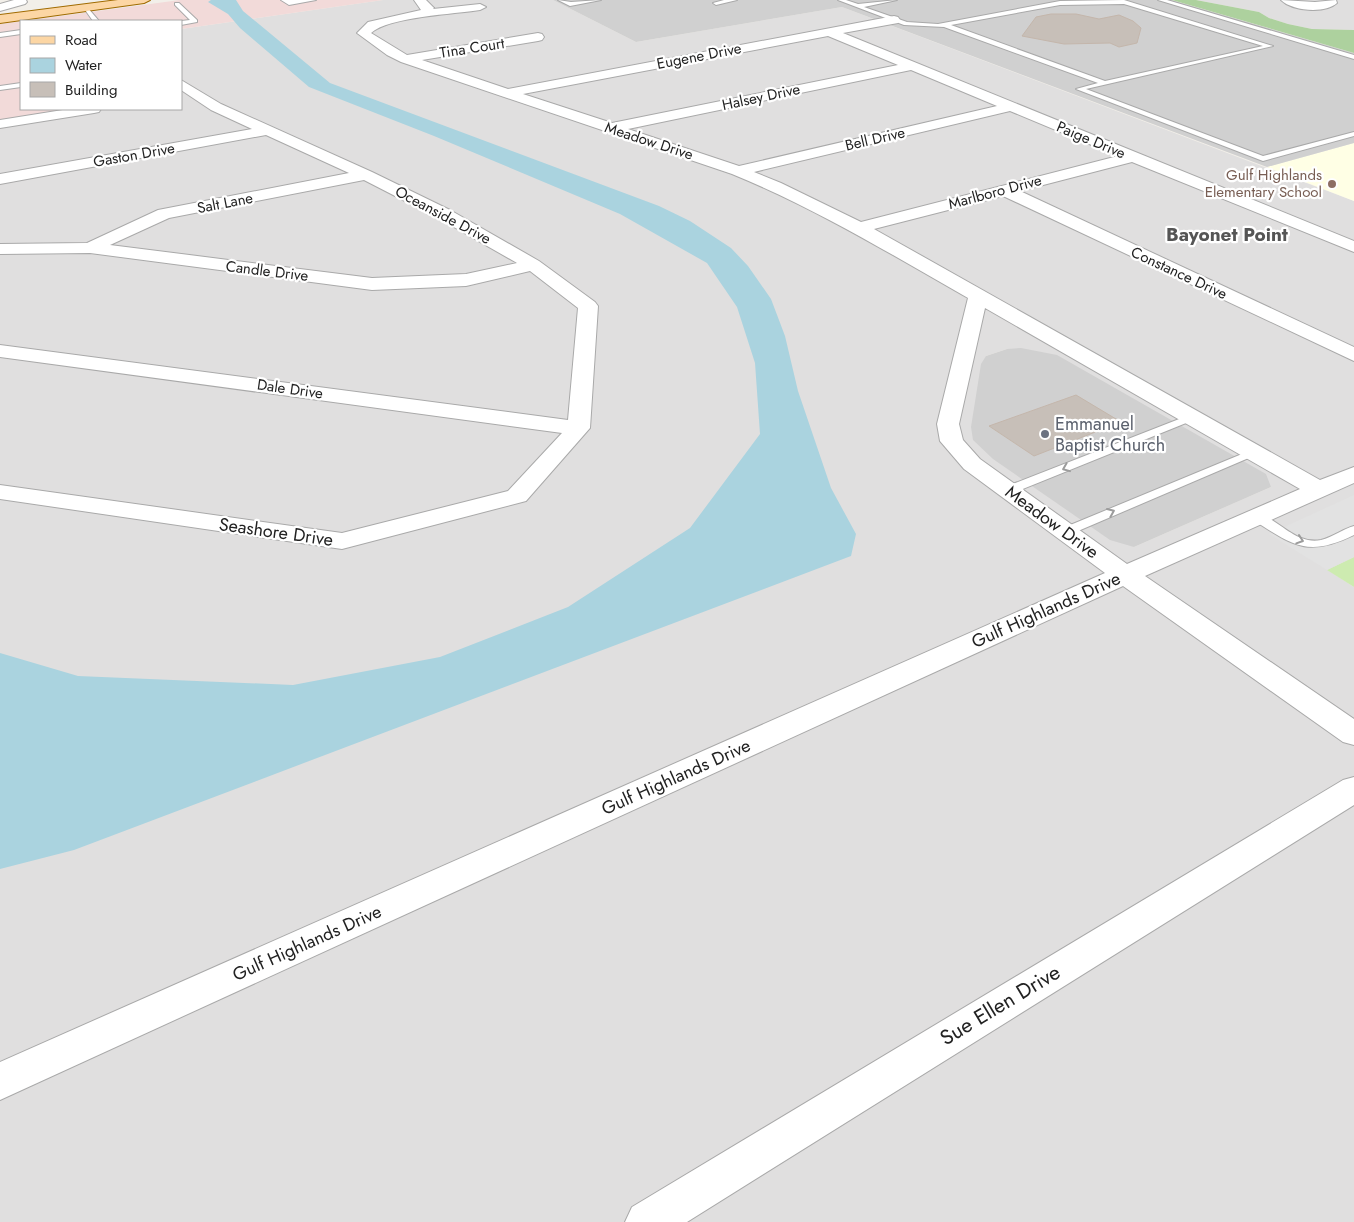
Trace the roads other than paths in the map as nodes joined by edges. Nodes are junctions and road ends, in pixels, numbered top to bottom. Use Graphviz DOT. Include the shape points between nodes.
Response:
graph roads {
  1 [pos="20,0"];
  2 [pos="142,0"];
  3 [pos="284,0"];
  4 [pos="313,0"];
  5 [pos="420,0"];
  6 [pos="561,0"];
  7 [pos="598,0"];
  8 [pos="734,0"];
  9 [pos="841,0"];
  10 [pos="894,0"];
  11 [pos="1100,0"];
  12 [pos="1135,0"];
  13 [pos="1161,0"];
  14 [pos="1287,0"];
  15 [pos="1334,1"];
  16 [pos="1108,2"];
  17 [pos="1124,2"];
  18 [pos="716,3"];
  19 [pos="81,4"];
  20 [pos="177,4"];
  21 [pos="857,6"];
  22 [pos="480,7"];
  23 [pos="2,13"];
  24 [pos="416,15"];
  25 [pos="31,18"];
  26 [pos="95,20"];
  27 [pos="894,20"];
  28 [pos="182,23"];
  29 [pos="945,25"];
  30 [pos="20,32"];
  31 [pos="829,32"];
  32 [pos="12,33"];
  33 [pos="0,35"];
  34 [pos="538,37"];
  35 [pos="1297,40"];
  36 [pos="1270,46"];
  37 [pos="1354,57"];
  38 [pos="406,59"];
  39 [pos="912,66"];
  40 [pos="1105,84"];
  41 [pos="20,85"];
  42 [pos="0,88"];
  43 [pos="185,91"];
  44 [pos="505,93"];
  45 [pos="1011,107"];
  46 [pos="75,110"];
  47 [pos="0,124"];
  48 [pos="610,129"];
  49 [pos="269,130"];
  50 [pos="1354,134"];
  51 [pos="1131,157"];
  52 [pos="738,171"];
  53 [pos="366,176"];
  54 [pos="0,179"];
  55 [pos="1004,190"];
  56 [pos="859,228"];
  57 [pos="1354,247"];
  58 [pos="90,248"];
  59 [pos="0,249"];
  60 [pos="533,265"];
  61 [pos="978,296"];
  62 [pos="0,351"];
  63 [pos="1354,355"];
  64 [pos="1192,417"];
  65 [pos="579,428"];
  66 [pos="1254,452"];
  67 [pos="1354,474"];
  68 [pos="1009,490"];
  69 [pos="1320,490"];
  70 [pos="0,492"];
  71 [pos="1257,517"];
  72 [pos="1354,530"];
  73 [pos="1066,531"];
  74 [pos="1125,575"];
  75 [pos="1354,734"];
  76 [pos="1354,789"];
  77 [pos="0,1081"];
  78 [pos="647,1222"];
  1 -- 23 [label="street"];
  2 -- 19 [label="main road"];
  3 -- 4 [label="lane" via="289,3"];
  5 -- 24 [label="street" via="428,8"];
  6 -- 7 [label="lane" via="570,4"];
  8 -- 18 [label="lane"];
  9 -- 21 [label="lane"];
  10 -- 21 [label="lane"];
  11 -- 16 [label="lane"];
  12 -- 17 [label="lane"];
  13 -- 35 [label="lane"];
  14 -- 15 [label="street" via="1316,6"];
  16 -- 17 [label="lane"];
  16 -- 29 [label="lane" via="1060,3"];
  17 -- 36 [label="lane"];
  19 -- 23 [label="main road"];
  19 -- 25 [label="main road"];
  19 -- 26 [label="lane"];
  20 -- 28 [label="lane" via="195,21"];
  21 -- 27 [label="lane"];
  22 -- 24 [label="street, Meadow Drive"];
  23 -- 25 [label="main road"];
  23 -- 32 [label="lane"];
  24 -- 38 [label="street, Meadow Drive" via="372,24 363,33"];
  27 -- 29 [label="lane" via="906,24"];
  27 -- 31 [label="street, Eugene Drive"];
  29 -- 40 [label="lane"];
  30 -- 32 [label="lane"];
  31 -- 39 [label="street, Paige Drive"];
  31 -- 44 [label="street, Eugene Drive"];
  32 -- 33 [label="lane"];
  34 -- 38 [label="street, Tina Court"];
  35 -- 36 [label="lane"];
  35 -- 37 [label="lane"];
  36 -- 40 [label="lane"];
  38 -- 44 [label="street, Meadow Drive"];
  39 -- 45 [label="street, Paige Drive"];
  39 -- 48 [label="street, Halsey Drive"];
  40 -- 50 [label="lane" via="1079,90 1263,159"];
  41 -- 42 [label="lane"];
  43 -- 49 [label="street, Oceanside Drive"];
  44 -- 48 [label="street, Meadow Drive"];
  45 -- 51 [label="street, Paige Drive"];
  45 -- 52 [label="street, Bell Drive"];
  46 -- 47 [label="street"];
  48 -- 52 [label="street, Meadow Drive"];
  49 -- 53 [label="street, Oceanside Drive"];
  49 -- 54 [label="street, Gaston Drive"];
  51 -- 55 [label="street, Marlboro Drive"];
  51 -- 57 [label="street, Paige Drive"];
  52 -- 56 [label="street, Meadow Drive"];
  53 -- 58 [label="street, Salt Lane" via="164,214"];
  53 -- 60 [label="street, Oceanside Drive" via="444,214"];
  55 -- 56 [label="street, Marlboro Drive"];
  55 -- 63 [label="street, Constance Drive"];
  56 -- 61 [label="street, Meadow Drive"];
  58 -- 59 [label="street, Candle Drive"];
  58 -- 60 [label="street, Candle Drive" via="372,284 466,280"];
  60 -- 65 [label="street, Oceanside Drive" via="588,306"];
  61 -- 64 [label="street, Meadow Drive"];
  61 -- 68 [label="street, Meadow Drive" via="948,424 952,441 972,464"];
  62 -- 65 [label="street, Dale Drive"];
  64 -- 66 [label="street, Meadow Drive"];
  64 -- 68 [label="lane, one-way"];
  65 -- 70 [label="street, Seashore Drive" via="517,496 342,541"];
  66 -- 69 [label="street, Meadow Drive"];
  73 -- 66 [label="lane, one-way"];
  67 -- 69 [label="street, Gulf Highlands Drive"];
  68 -- 73 [label="street, Meadow Drive"];
  69 -- 71 [label="street, Gulf Highlands Drive"];
  71 -- 72 [label="lane, one-way" via="1297,540 1317,544"];
  71 -- 74 [label="street, Gulf Highlands Drive"];
  73 -- 74 [label="street, Meadow Drive"];
  74 -- 75 [label="street, Meadow Drive"];
  74 -- 77 [label="street, Gulf Highlands Drive"];
  76 -- 78 [label="street, Sue Ellen Drive"];
}
